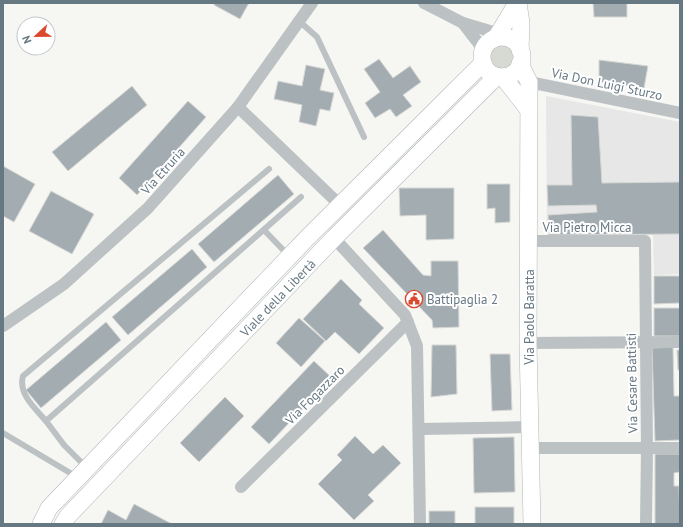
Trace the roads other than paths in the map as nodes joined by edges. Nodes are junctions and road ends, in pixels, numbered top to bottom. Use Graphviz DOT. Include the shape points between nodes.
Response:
graph roads {
  1 [pos="312,3"];
  2 [pos="424,3"];
  3 [pos="518,3"];
  4 [pos="299,21"];
  5 [pos="463,23"];
  6 [pos="496,38"];
  7 [pos="483,56"];
  8 [pos="520,57"];
  9 [pos="500,76"];
  10 [pos="529,82"];
  11 [pos="238,107"];
  12 [pos="528,109"];
  13 [pos="680,113"];
  14 [pos="364,137"];
  15 [pos="269,169"];
  16 [pos="301,197"];
  17 [pos="341,206"];
  18 [pos="264,230"];
  19 [pos="334,238"];
  20 [pos="529,241"];
  21 [pos="645,241"];
  22 [pos="289,257"];
  23 [pos="408,322"];
  24 [pos="3,326"];
  25 [pos="645,342"];
  26 [pos="680,342"];
  27 [pos="528,343"];
  28 [pos="46,421"];
  29 [pos="531,427"];
  30 [pos="420,429"];
  31 [pos="3,433"];
  32 [pos="532,448"];
  33 [pos="647,448"];
  34 [pos="680,448"];
  35 [pos="83,473"];
  36 [pos="241,487"];
  37 [pos="41,524"];
  38 [pos="64,524"];
  39 [pos="420,524"];
  40 [pos="532,524"];
  41 [pos="646,524"];
  1 -- 4 [label="street, Via Etruria"];
  2 -- 5 [label="street"];
  3 -- 6 [label="street, Via Paolo Baratta"];
  3 -- 8 [label="street, Via Paolo Baratta" via="521,23"];
  4 -- 11 [label="street, Via Etruria"];
  4 -- 14 [label="lane" via="317,37"];
  5 -- 6 [label="street" via="490,31"];
  5 -- 7 [label="street"];
  6 -- 7 [label="street" via="491,40"];
  6 -- 8 [label="street" via="513,40"];
  7 -- 9 [label="street" via="488,72"];
  7 -- 17 [label="street, Viale della Libertà"];
  8 -- 9 [label="street" via="514,73"];
  8 -- 10 [label="street, Via Paolo Baratta"];
  9 -- 12 [label="street"];
  9 -- 19 [label="street, Viale della Libertà"];
  10 -- 12 [label="street, Via Paolo Baratta"];
  10 -- 13 [label="street, Via Don Luigi Sturzo"];
  11 -- 17 [label="street"];
  11 -- 24 [label="street, Via Etruria" via="148,208 64,284"];
  12 -- 20 [label="street, Via Paolo Baratta"];
  15 -- 28 [label="lane" via="24,376 21,384 24,394"];
  16 -- 18 [label="lane"];
  17 -- 22 [label="street, Viale della Libertà"];
  18 -- 22 [label="lane"];
  18 -- 28 [label="lane"];
  19 -- 23 [label="street" via="405,315"];
  19 -- 38 [label="street, Viale della Libertà" via="68,516"];
  20 -- 21 [label="street, Via Pietro Micca"];
  20 -- 27 [label="street, Via Paolo Baratta"];
  21 -- 25 [label="street, Via Cesare Battisti"];
  22 -- 35 [label="street, Viale della Libertà"];
  23 -- 30 [label="street" via="417,346"];
  23 -- 36 [label="street, Via Fogazzaro"];
  25 -- 26 [label="street"];
  25 -- 27 [label="street"];
  25 -- 33 [label="street, Via Cesare Battisti"];
  27 -- 29 [label="street, Via Paolo Baratta"];
  28 -- 35 [label="lane"];
  29 -- 30 [label="street"];
  29 -- 32 [label="street, Via Paolo Baratta"];
  30 -- 39 [label="street"];
  31 -- 35 [label="lane"];
  32 -- 33 [label="street"];
  32 -- 40 [label="street, Via Paolo Baratta"];
  33 -- 34 [label="street"];
  33 -- 41 [label="street, Via Cesare Battisti"];
  35 -- 37 [label="street, Viale della Libertà" via="49,508"];
}
